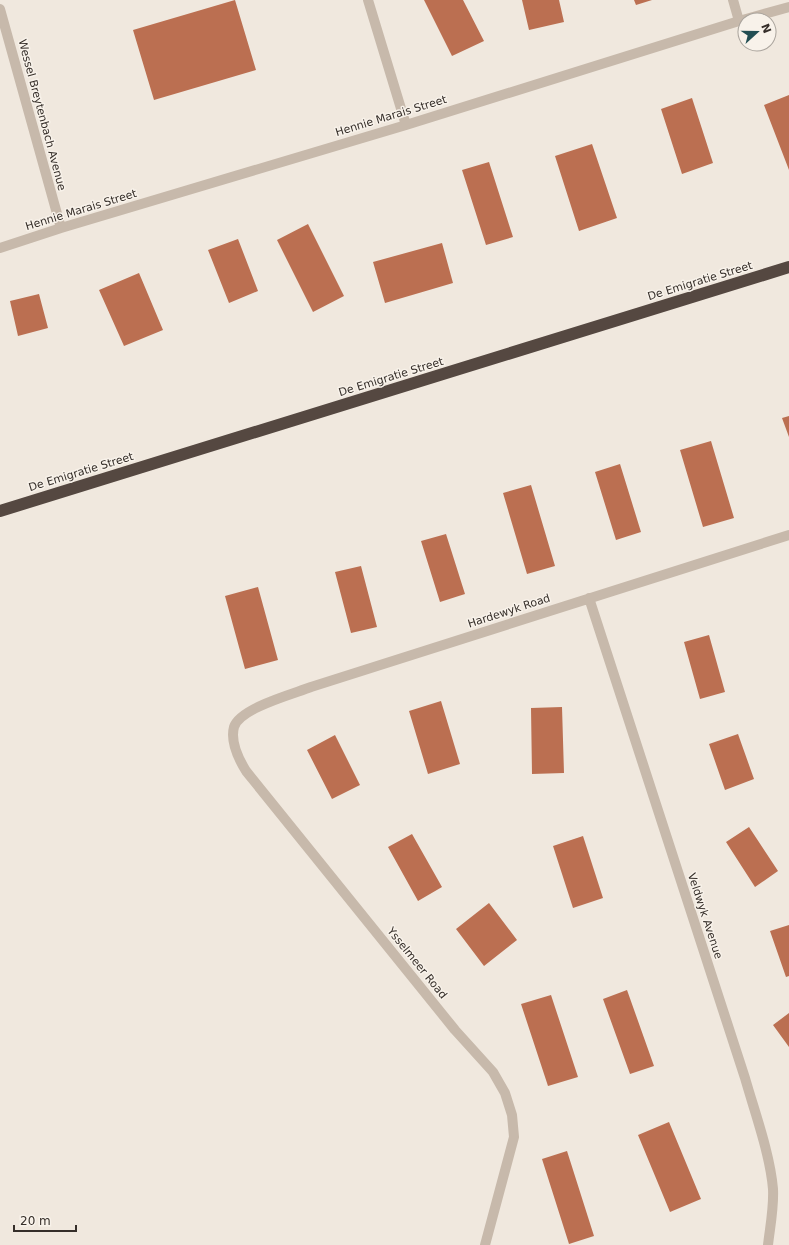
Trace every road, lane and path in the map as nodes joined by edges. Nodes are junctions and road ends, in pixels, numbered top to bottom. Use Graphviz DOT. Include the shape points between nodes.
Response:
graph roads {
  1 [pos="368,0"];
  2 [pos="733,0"];
  3 [pos="789,7"];
  4 [pos="0,9"];
  5 [pos="771,12"];
  6 [pos="737,14"];
  7 [pos="737,22"];
  8 [pos="406,125"];
  9 [pos="61,228"];
  10 [pos="0,248"];
  11 [pos="789,267"];
  12 [pos="0,511"];
  13 [pos="789,535"];
  14 [pos="589,598"];
  15 [pos="240,719"];
  16 [pos="485,1245"];
  17 [pos="768,1245"];
  1 -- 8 [label="street"];
  2 -- 6 [label="street"];
  3 -- 5 [label="street, Hennie Marais Street"];
  4 -- 9 [label="street, Wessel Breytenbach Avenue"];
  7 -- 8 [label="street, Hennie Marais Street"];
  8 -- 9 [label="street, Hennie Marais Street"];
  9 -- 10 [label="street, Hennie Marais Street"];
  11 -- 12 [label="highway, De Emigratie Street"];
  13 -- 14 [label="street, Hardewyk Road"];
  14 -- 15 [label="street, Hardewyk Road" via="311,687 250,710"];
  14 -- 17 [label="street, Veldwyk Avenue" via="760,1127 773,1190"];
  15 -- 16 [label="street, Ysselmeer Road" via="235,725 233,737 235,750 246,771 455,1030 493,1072 505,1093 512,1115 514,1136"];
}
